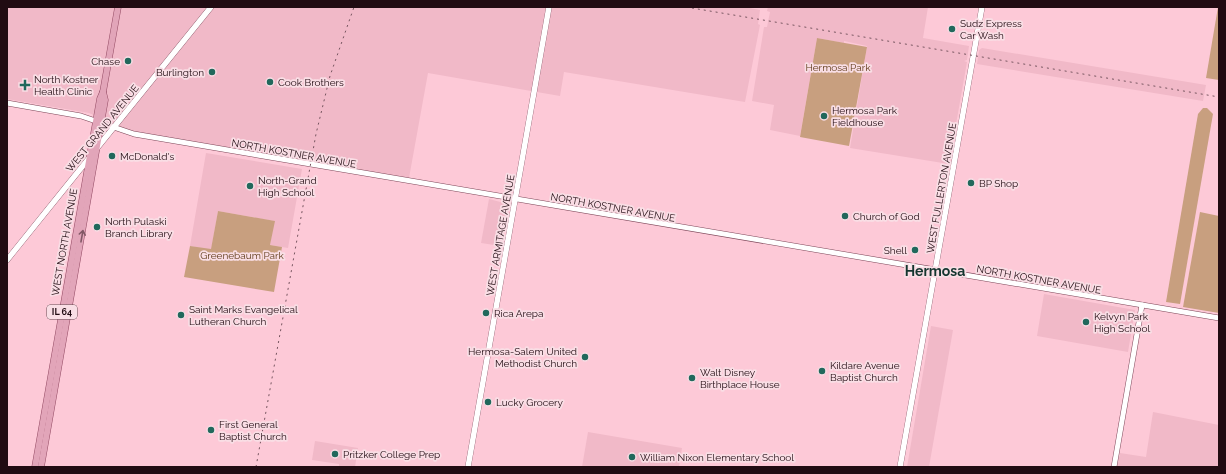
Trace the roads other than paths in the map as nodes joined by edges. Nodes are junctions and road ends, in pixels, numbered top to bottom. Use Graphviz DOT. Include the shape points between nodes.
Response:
graph roads {
  1 [pos="118,7"];
  2 [pos="211,7"];
  3 [pos="549,7"];
  4 [pos="982,7"];
  5 [pos="7,103"];
  6 [pos="99,121"];
  7 [pos="113,127"];
  8 [pos="97,148"];
  9 [pos="89,158"];
  10 [pos="515,199"];
  11 [pos="7,260"];
  12 [pos="935,270"];
  13 [pos="1142,305"];
  14 [pos="1219,318"];
  15 [pos="35,467"];
  16 [pos="41,467"];
  17 [pos="468,467"];
  18 [pos="900,467"];
  19 [pos="1114,467"];
  1 -- 6 [label="main road, WEST NORTH AVENUE / IL 64" via="103,92 105,100"];
  2 -- 7 [label="main road, WEST GRAND AVENUE"];
  3 -- 10 [label="main road, WEST ARMITAGE AVENUE"];
  4 -- 12 [label="main road, WEST FULLERTON AVENUE"];
  5 -- 6 [label="street, NORTH KOSTNER AVENUE"];
  6 -- 7 [label="street, NORTH KOSTNER AVENUE"];
  6 -- 8 [label="main road, WEST NORTH AVENUE / IL 64"];
  6 -- 9 [label="main road, WEST NORTH AVENUE / IL 64"];
  7 -- 8 [label="main road, WEST GRAND AVENUE"];
  7 -- 10 [label="street, NORTH KOSTNER AVENUE" via="134,134"];
  8 -- 9 [label="main road, WEST GRAND AVENUE"];
  16 -- 8 [label="main road, WEST NORTH AVENUE / IL 64, one-way"];
  9 -- 11 [label="main road, WEST GRAND AVENUE"];
  9 -- 15 [label="main road, WEST NORTH AVENUE / IL 64"];
  10 -- 12 [label="street, NORTH KOSTNER AVENUE"];
  10 -- 17 [label="main road, WEST ARMITAGE AVENUE"];
  12 -- 13 [label="street, NORTH KOSTNER AVENUE"];
  12 -- 18 [label="main road, WEST FULLERTON AVENUE"];
  13 -- 14 [label="street, NORTH KOSTNER AVENUE"];
  13 -- 19 [label="street"];
}
